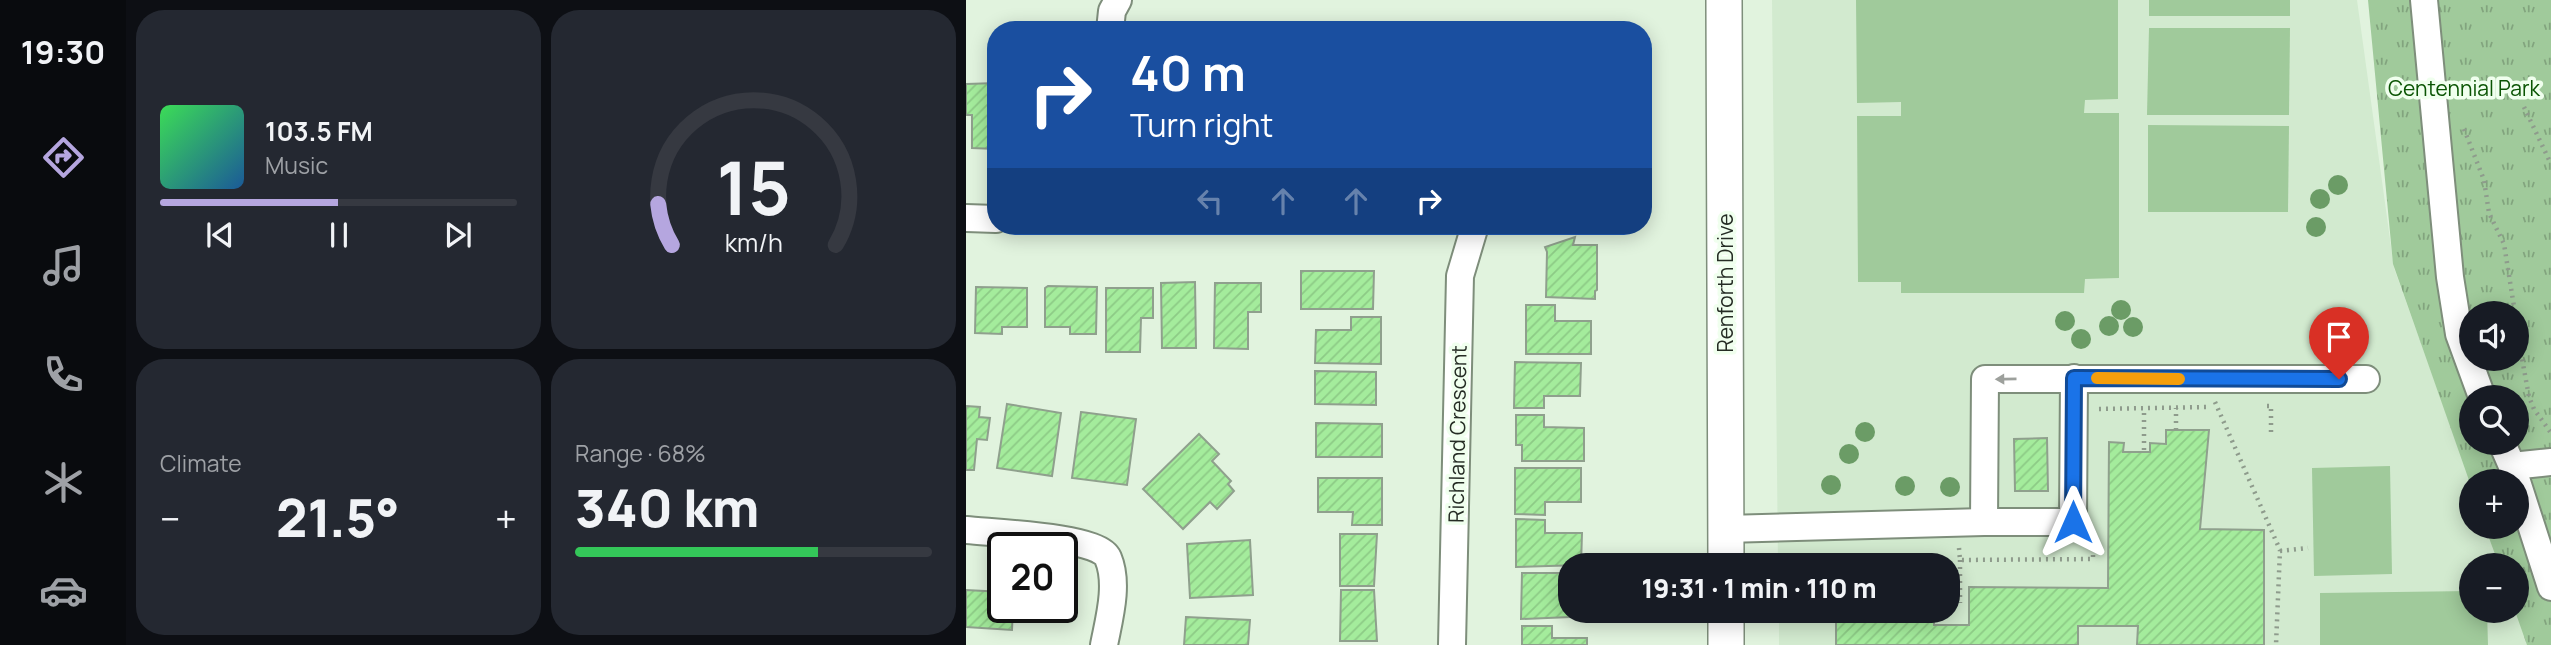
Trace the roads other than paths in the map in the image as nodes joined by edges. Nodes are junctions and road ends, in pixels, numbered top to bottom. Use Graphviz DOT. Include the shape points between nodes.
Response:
graph roads {
  1 [pos="1118,0"];
  2 [pos="1724,0"];
  3 [pos="2424,0"];
  4 [pos="1111,21"];
  5 [pos="966,218"];
  6 [pos="987,219"];
  7 [pos="1472,235"];
  8 [pos="2074,378"];
  9 [pos="2366,379"];
  10 [pos="2478,385"];
  11 [pos="2507,455"];
  12 [pos="2551,462"];
  13 [pos="1984,522"];
  14 [pos="1726,529"];
  15 [pos="966,530"];
  16 [pos="1726,553"];
  17 [pos="2551,587"];
  18 [pos="1726,623"];
  19 [pos="1104,645"];
  20 [pos="1452,645"];
  21 [pos="1726,645"];
  1 -- 4 [label="street"];
  2 -- 14 [label="main road, Renforth Drive"];
  3 -- 10 [label="street" via="2450,277 2459,334"];
  5 -- 6 [label="street"];
  7 -- 20 [label="street, Richland Crescent" via="1460,276"];
  8 -- 9 [label="street"];
  8 -- 13 [label="street, one-way" via="1985,379"];
  8 -- 13 [label="street" via="2073,522"];
  11 -- 12 [label="street"];
  11 -- 17 [label="street"];
  13 -- 14 [label="street"];
  14 -- 16 [label="main road, Renforth Drive"];
  15 -- 19 [label="street" via="1073,540 1102,551 1108,557 1112,579"];
  18 -- 21 [label="main road"];
}
